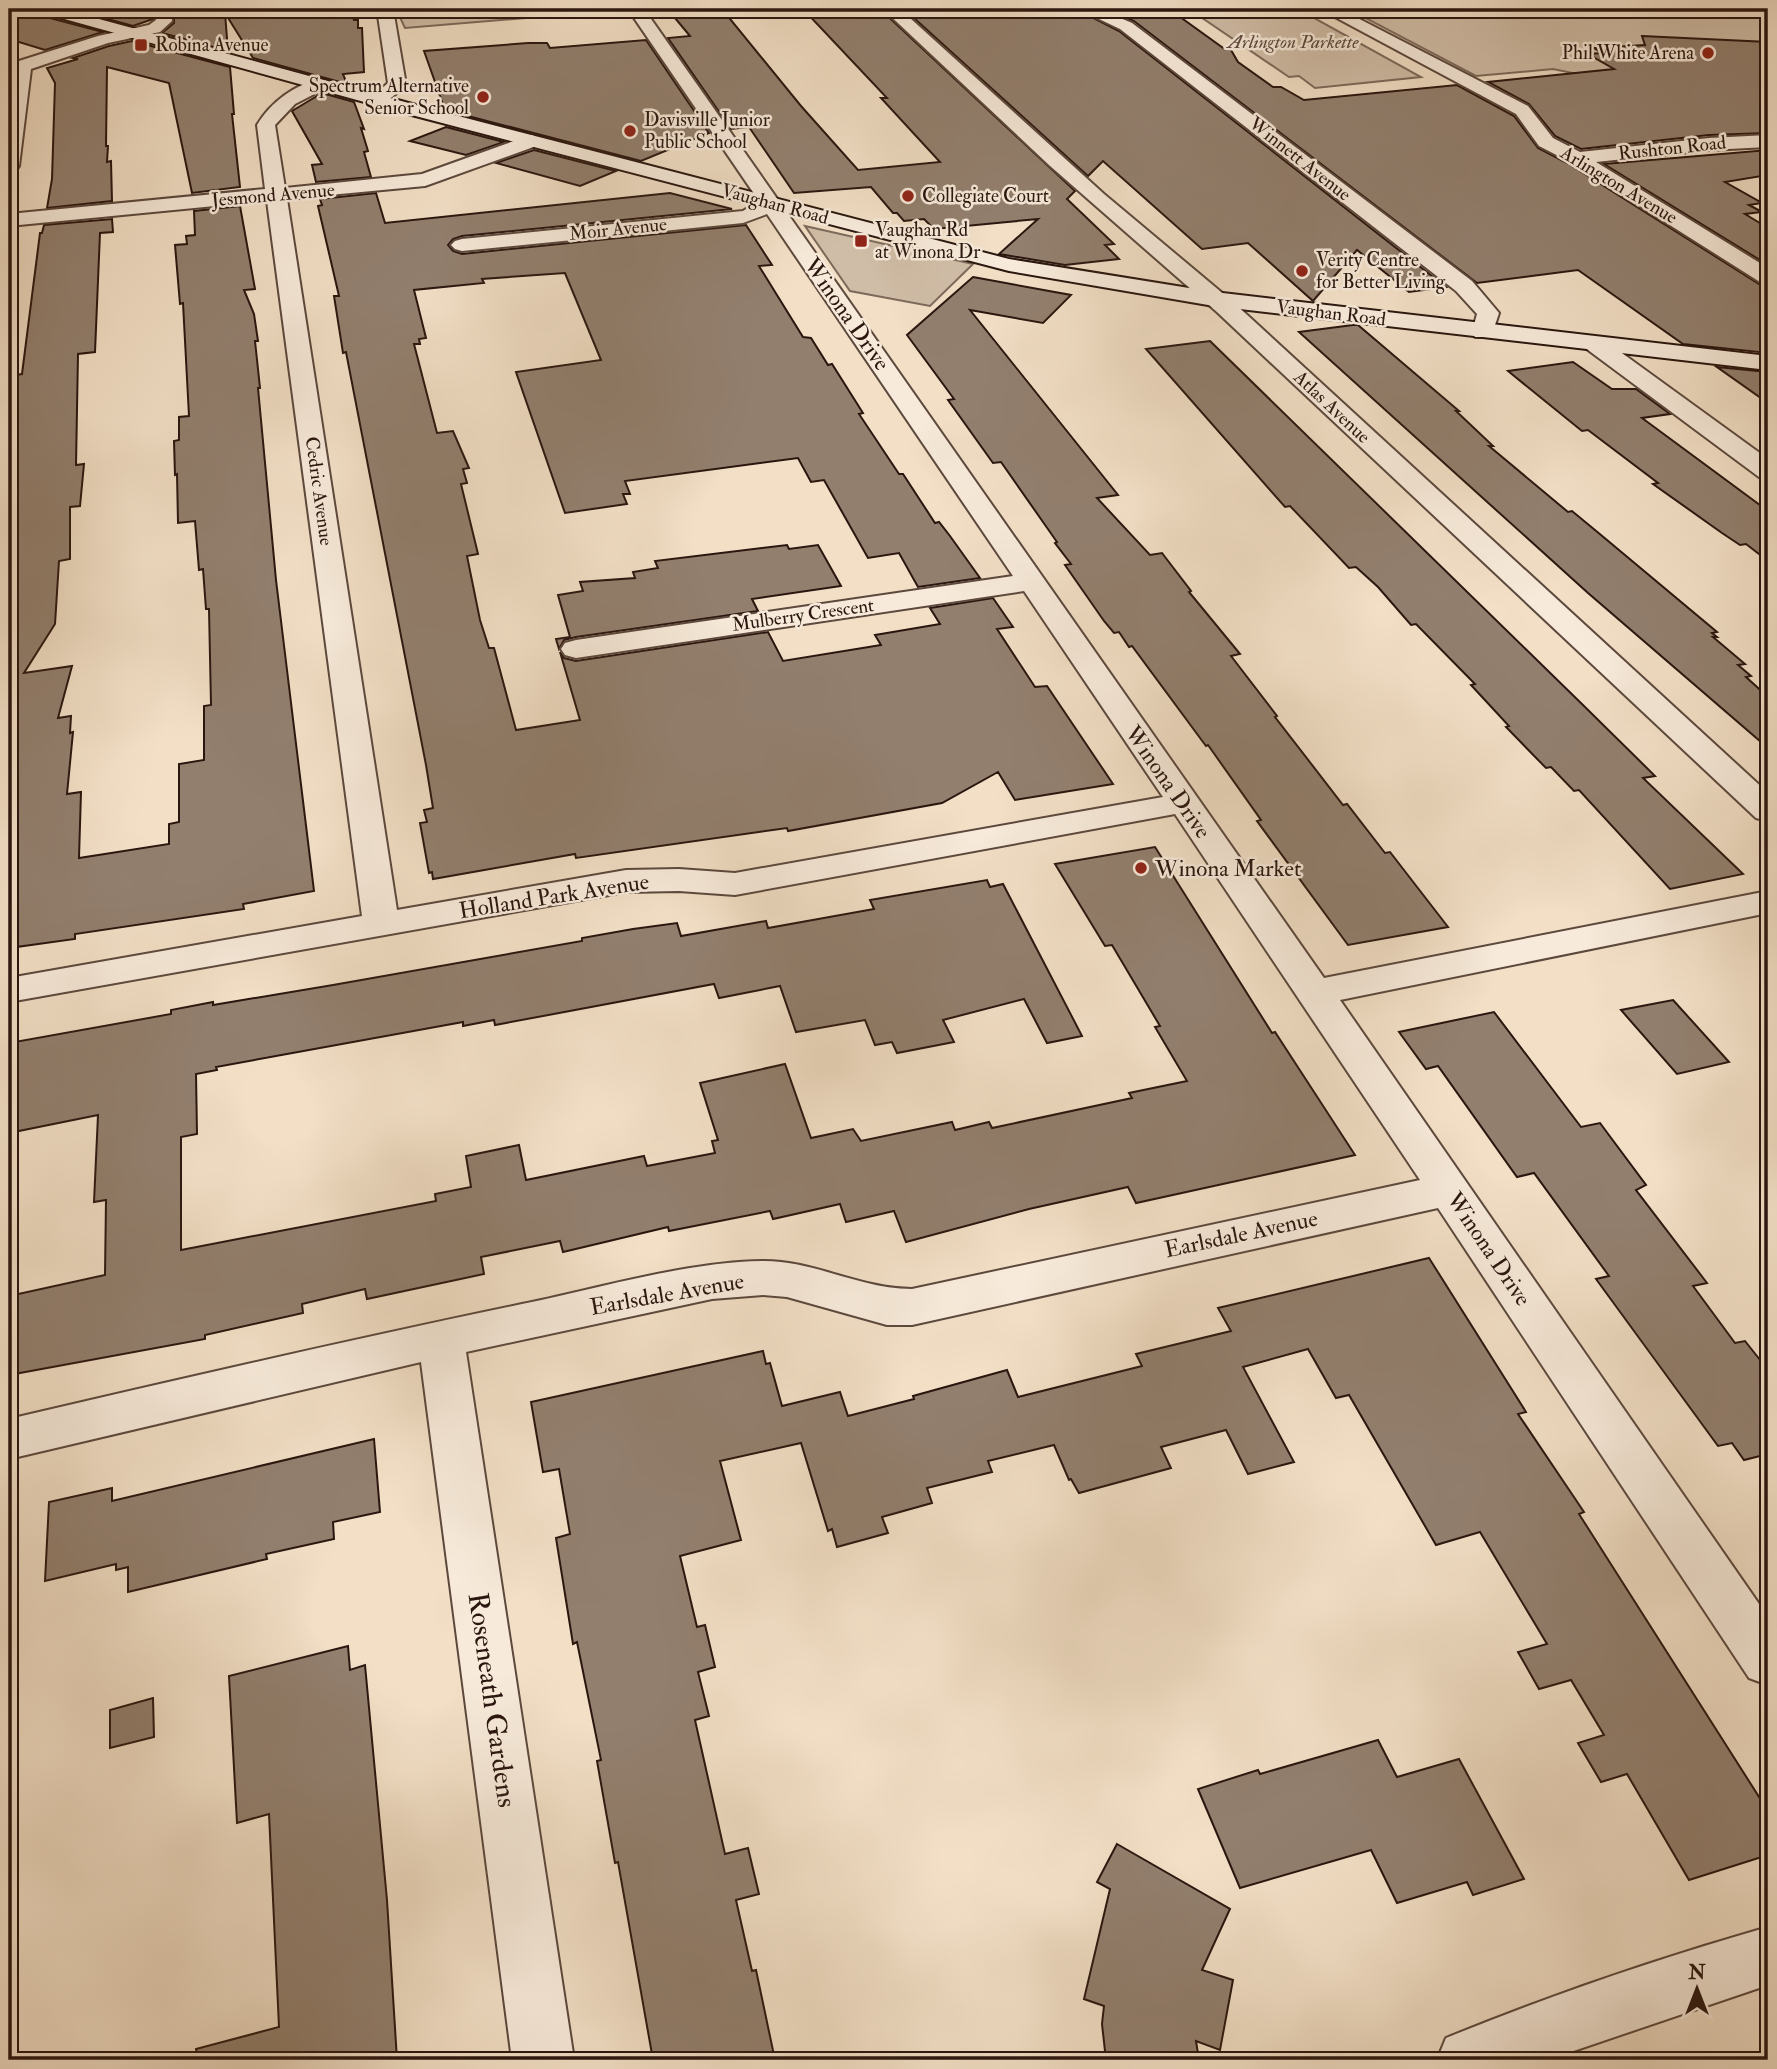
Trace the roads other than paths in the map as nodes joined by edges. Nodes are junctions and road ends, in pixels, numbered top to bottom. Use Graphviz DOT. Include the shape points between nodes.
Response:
graph roads {
  1 [pos="46,9"];
  2 [pos="163,9"];
  3 [pos="385,9"];
  4 [pos="636,9"];
  5 [pos="891,9"];
  6 [pos="1086,9"];
  7 [pos="1328,9"];
  8 [pos="130,33"];
  9 [pos="320,84"];
  10 [pos="378,100"];
  11 [pos="532,141"];
  12 [pos="1768,141"];
  13 [pos="1577,158"];
  14 [pos="9,166"];
  15 [pos="278,195"];
  16 [pos="770,203"];
  17 [pos="9,220"];
  18 [pos="462,245"];
  19 [pos="1171,265"];
  20 [pos="1768,277"];
  21 [pos="1112,284"];
  22 [pos="1214,299"];
  23 [pos="1483,332"];
  24 [pos="1597,345"];
  25 [pos="1768,363"];
  26 [pos="1768,471"];
  27 [pos="1030,582"];
  28 [pos="576,649"];
  29 [pos="1183,803"];
  30 [pos="1768,811"];
  31 [pos="1768,902"];
  32 [pos="381,925"];
  33 [pos="9,990"];
  34 [pos="1315,992"];
  35 [pos="1448,1190"];
  36 [pos="441,1339"];
  37 [pos="9,1439"];
  38 [pos="1768,1661"];
  39 [pos="1768,1956"];
  40 [pos="543,2060"];
  41 [pos="1468,2060"];
  1 -- 8 [label="street, Vaughan Road"];
  2 -- 8 [label="street" via="160,26"];
  3 -- 10 [label="street" via="397,85"];
  4 -- 16 [label="street, Winona Drive"];
  5 -- 19 [label="street, Atlas Avenue"];
  6 -- 23 [label="street, Winnett Avenue" via="1126,26 1465,286 1488,313"];
  7 -- 13 [label="street, Arlington Avenue" via="1522,110 1546,142"];
  8 -- 9 [label="street, Vaughan Road"];
  8 -- 14 [label="street" via="25,65"];
  9 -- 10 [label="street, Vaughan Road"];
  9 -- 15 [label="street, Cedric Avenue" via="288,100 266,125"];
  10 -- 11 [label="street, Vaughan Road"];
  11 -- 15 [label="street, Jesmond Avenue" via="425,180"];
  11 -- 16 [label="street, Vaughan Road"];
  12 -- 13 [label="street, Rushton Road"];
  13 -- 20 [label="street, Arlington Avenue"];
  15 -- 17 [label="street, Jesmond Avenue"];
  15 -- 32 [label="street, Cedric Avenue"];
  16 -- 18 [label="street, Moir Avenue" via="743,217"];
  16 -- 21 [label="street, Vaughan Road" via="968,256"];
  16 -- 27 [label="street, Winona Drive"];
  19 -- 21 [label="street" via="1154,277"];
  19 -- 22 [label="street, Atlas Avenue"];
  21 -- 22 [label="street, Vaughan Road"];
  22 -- 23 [label="street, Vaughan Road"];
  22 -- 30 [label="street, Atlas Avenue"];
  23 -- 24 [label="street, Vaughan Road"];
  24 -- 25 [label="street, Vaughan Road"];
  24 -- 26 [label="street"];
  27 -- 28 [label="street, Mulberry Crescent"];
  27 -- 29 [label="street, Winona Drive"];
  29 -- 32 [label="street, Holland Park Avenue" via="735,884 636,880"];
  29 -- 34 [label="street, Winona Drive"];
  31 -- 34 [label="street"];
  32 -- 33 [label="street, Holland Park Avenue"];
  34 -- 35 [label="street, Winona Drive"];
  35 -- 36 [label="street, Earlsdale Avenue" via="912,1307 887,1307 787,1280 736,1279"];
  35 -- 38 [label="street, Winona Drive"];
  36 -- 37 [label="street, Earlsdale Avenue"];
  36 -- 40 [label="street, Roseneath Gardens"];
  39 -- 41 [label="street" via="1589,2014"];
}
